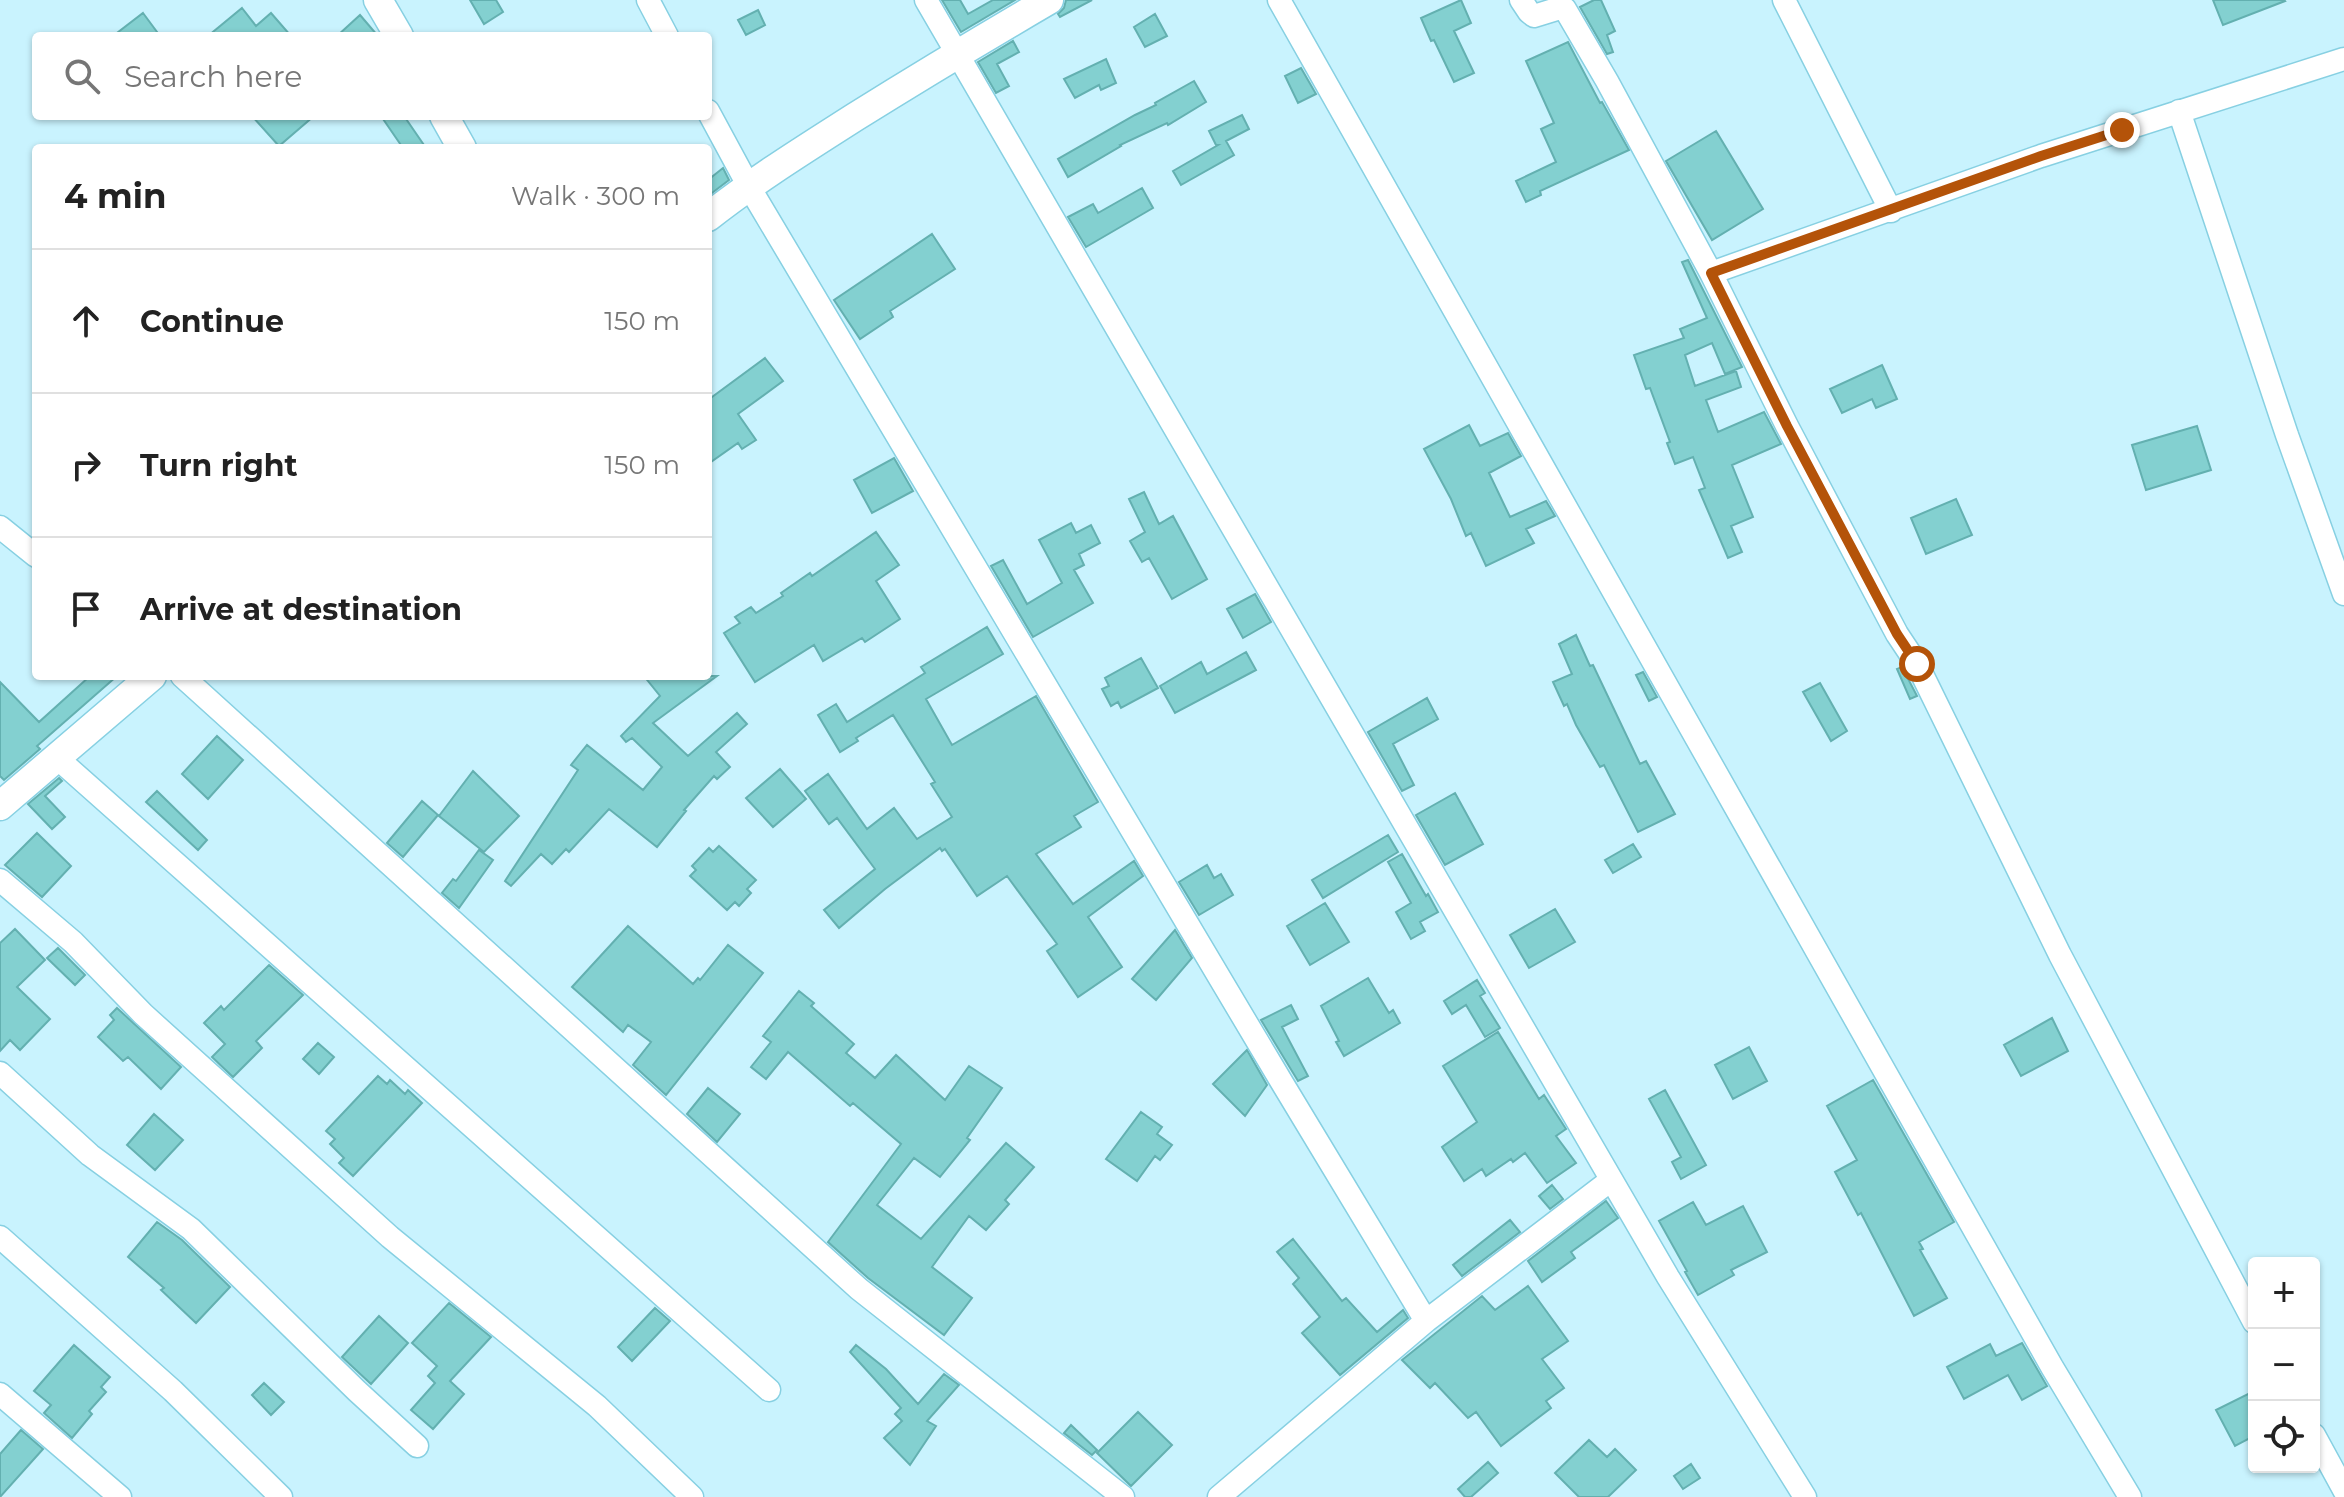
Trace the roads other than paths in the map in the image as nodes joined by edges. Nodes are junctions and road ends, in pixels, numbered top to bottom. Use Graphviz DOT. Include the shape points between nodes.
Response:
graph roads {
  1 [pos="378,0"];
  2 [pos="648,0"];
  3 [pos="926,0"];
  4 [pos="1049,0"];
  5 [pos="1279,0"];
  6 [pos="1521,0"];
  7 [pos="1784,0"];
  8 [pos="397,32"];
  9 [pos="665,32"];
  10 [pos="957,53"];
  11 [pos="2344,59"];
  12 [pos="2179,111"];
  13 [pos="712,118"];
  14 [pos="446,120"];
  15 [pos="460,144"];
  16 [pos="748,185"];
  17 [pos="1891,211"];
  18 [pos="712,214"];
  19 [pos="1711,273"];
  20 [pos="0,527"];
  21 [pos="32,553"];
  22 [pos="2344,594"];
  23 [pos="147,680"];
  24 [pos="186,680"];
  25 [pos="56,757"];
  26 [pos="0,806"];
  27 [pos="0,880"];
  28 [pos="0,1073"];
  29 [pos="1611,1180"];
  30 [pos="0,1237"];
  31 [pos="2248,1311"];
  32 [pos="1426,1321"];
  33 [pos="769,1390"];
  34 [pos="0,1394"];
  35 [pos="417,1446"];
  36 [pos="2320,1446"];
  37 [pos="2344,1490"];
  38 [pos="120,1497"];
  39 [pos="281,1497"];
  40 [pos="692,1497"];
  41 [pos="1123,1497"];
  42 [pos="1219,1497"];
  43 [pos="1805,1497"];
  44 [pos="2130,1497"];
  1 -- 8 [label="street"];
  2 -- 9 [label="street"];
  3 -- 10 [label="street"];
  4 -- 10 [label="street"];
  5 -- 44 [label="street"];
  6 -- 19 [label="street" via="1534,16 1560,8 1569,12"];
  7 -- 17 [label="street"];
  10 -- 16 [label="street"];
  10 -- 29 [label="street"];
  11 -- 12 [label="street"];
  12 -- 17 [label="street"];
  12 -- 22 [label="street"];
  13 -- 16 [label="street"];
  14 -- 15 [label="street"];
  16 -- 18 [label="street"];
  16 -- 32 [label="street"];
  17 -- 19 [label="street"];
  19 -- 31 [label="street"];
  20 -- 21 [label="street"];
  23 -- 25 [label="street"];
  24 -- 41 [label="street" via="859,1289"];
  25 -- 26 [label="street"];
  25 -- 33 [label="street"];
  27 -- 40 [label="street" via="390,1237 597,1406"];
  28 -- 35 [label="street" via="90,1155 191,1229"];
  29 -- 32 [label="street"];
  29 -- 43 [label="street"];
  30 -- 39 [label="street" via="173,1391"];
  32 -- 42 [label="street"];
  34 -- 38 [label="street"];
  36 -- 37 [label="street"];
}
